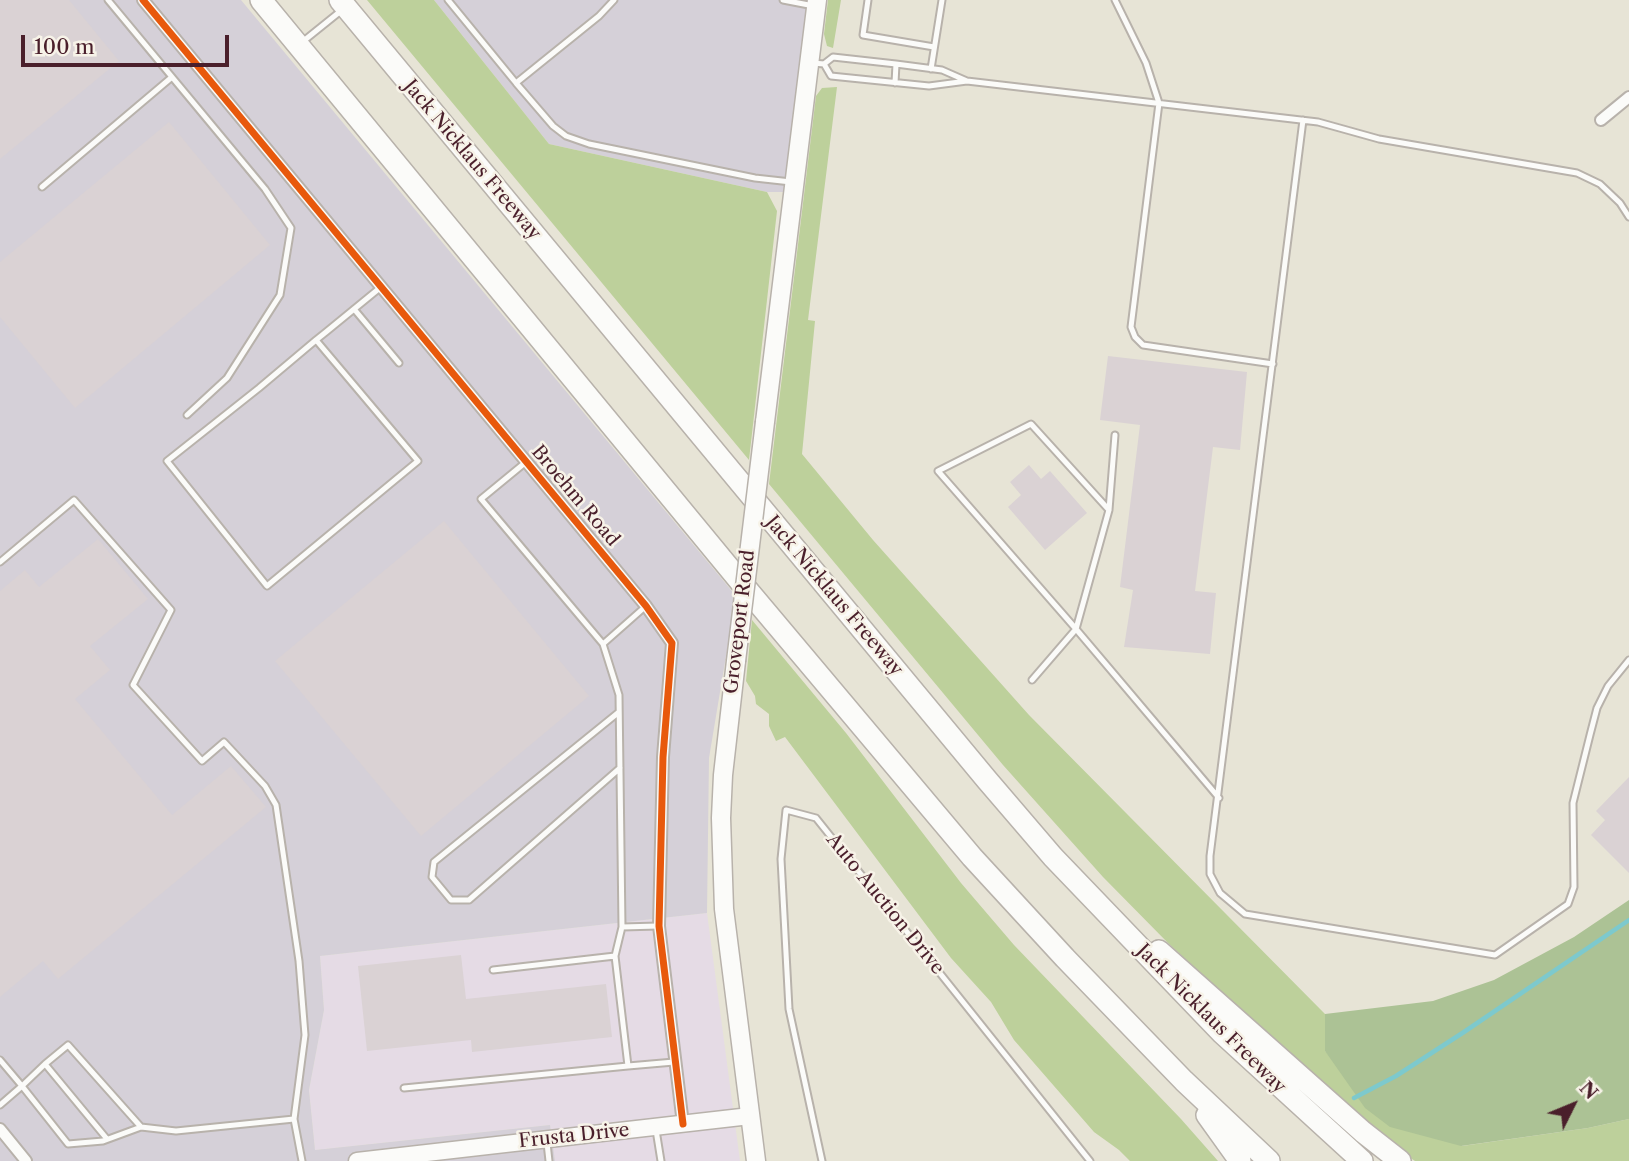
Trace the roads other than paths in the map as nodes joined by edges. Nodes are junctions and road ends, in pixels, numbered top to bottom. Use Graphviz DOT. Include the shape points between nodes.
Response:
graph roads {
  1 [pos="108,0"];
  2 [pos="143,0"];
  3 [pos="261,0"];
  4 [pos="448,0"];
  5 [pos="614,0"];
  6 [pos="783,0"];
  7 [pos="867,0"];
  8 [pos="942,0"];
  9 [pos="1115,0"];
  10 [pos="817,3"];
  11 [pos="342,4"];
  12 [pos="298,45"];
  13 [pos="934,47"];
  14 [pos="816,64"];
  15 [pos="896,64"];
  16 [pos="931,69"];
  17 [pos="172,77"];
  18 [pos="967,81"];
  19 [pos="516,83"];
  20 [pos="895,83"];
  21 [pos="1629,97"];
  22 [pos="1159,103"];
  23 [pos="1303,120"];
  24 [pos="1601,120"];
  25 [pos="794,183"];
  26 [pos="42,187"];
  27 [pos="1629,217"];
  28 [pos="381,287"];
  29 [pos="354,309"];
  30 [pos="316,340"];
  31 [pos="399,363"];
  32 [pos="1273,364"];
  33 [pos="187,415"];
  34 [pos="1115,435"];
  35 [pos="526,462"];
  36 [pos="1109,510"];
  37 [pos="0,562"];
  38 [pos="646,606"];
  39 [pos="1076,629"];
  40 [pos="603,644"];
  41 [pos="1629,660"];
  42 [pos="1032,680"];
  43 [pos="619,712"];
  44 [pos="620,768"];
  45 [pos="1219,798"];
  46 [pos="1053,857"];
  47 [pos="659,926"];
  48 [pos="622,928"];
  49 [pos="615,956"];
  50 [pos="493,970"];
  51 [pos="0,1060"];
  52 [pos="676,1062"];
  53 [pos="45,1064"];
  54 [pos="628,1066"];
  55 [pos="1184,1082"];
  56 [pos="22,1086"];
  57 [pos="404,1088"];
  58 [pos="0,1105"];
  59 [pos="750,1116"];
  60 [pos="294,1119"];
  61 [pos="683,1124"];
  62 [pos="141,1127"];
  63 [pos="655,1127"];
  64 [pos="0,1129"];
  65 [pos="107,1139"];
  66 [pos="546,1139"];
  67 [pos="374,1160"];
  68 [pos="26,1161"];
  69 [pos="302,1161"];
  70 [pos="357,1161"];
  71 [pos="549,1161"];
  72 [pos="661,1161"];
  73 [pos="755,1161"];
  74 [pos="822,1161"];
  75 [pos="1090,1161"];
  76 [pos="1240,1161"];
  77 [pos="1269,1161"];
  78 [pos="1362,1161"];
  79 [pos="1400,1161"];
  1 -- 17 [label="lane"];
  2 -- 28 [label="street, Broehm Road"];
  3 -- 12 [label="highway"];
  4 -- 19 [label="lane"];
  5 -- 19 [label="lane"];
  6 -- 10 [label="lane"];
  7 -- 13 [label="lane" via="863,35"];
  8 -- 13 [label="lane"];
  9 -- 22 [label="lane" via="1146,63"];
  10 -- 14 [label="main road, Groveport Road"];
  11 -- 12 [label="lane"];
  11 -- 46 [label="highway, Jack Nicklaus Freeway"];
  12 -- 55 [label="highway" via="972,857"];
  13 -- 16 [label="lane"];
  14 -- 15 [label="lane" via="833,57"];
  14 -- 20 [label="lane" via="831,76"];
  14 -- 25 [label="main road, Groveport Road"];
  15 -- 16 [label="lane"];
  15 -- 20 [label="lane"];
  16 -- 18 [label="lane"];
  17 -- 26 [label="lane"];
  17 -- 33 [label="lane" via="265,189 290,229 280,295 227,378"];
  18 -- 20 [label="lane" via="929,86"];
  18 -- 22 [label="lane"];
  19 -- 25 [label="lane" via="566,136"];
  21 -- 24 [label="street"];
  22 -- 23 [label="lane"];
  22 -- 32 [label="lane" via="1131,327 1135,337 1143,345"];
  23 -- 27 [label="lane" via="1379,139 1577,173 1600,184"];
  23 -- 32 [label="lane"];
  25 -- 59 [label="main road, Groveport Road, bridge" via="724,754 724,909"];
  28 -- 29 [label="lane"];
  28 -- 35 [label="street, Broehm Road"];
  29 -- 30 [label="lane"];
  29 -- 31 [label="lane"];
  30 -- 30 [label="lane" via="167,461 267,586 418,461"];
  32 -- 45 [label="lane"];
  34 -- 36 [label="lane"];
  35 -- 38 [label="street, Broehm Road"];
  35 -- 40 [label="lane" via="481,499"];
  36 -- 39 [label="lane"];
  36 -- 39 [label="lane" via="1031,424 938,471"];
  37 -- 60 [label="lane" via="74,500 171,610 133,685 202,761 225,742 276,805 305,1035"];
  38 -- 40 [label="lane"];
  38 -- 47 [label="street, Broehm Road" via="667,634 673,653 663,757"];
  39 -- 42 [label="lane"];
  39 -- 45 [label="lane"];
  40 -- 43 [label="lane" via="619,695"];
  41 -- 45 [label="lane" via="1608,686 1595,717 1573,803 1574,887 1568,904 1495,955 1245,914 1220,893 1210,873"];
  43 -- 44 [label="lane"];
  43 -- 44 [label="lane" via="434,862 432,877 452,900 469,900"];
  44 -- 48 [label="lane"];
  46 -- 78 [label="highway, Jack Nicklaus Freeway" via="1222,1033"];
  46 -- 79 [label="highway"];
  47 -- 48 [label="lane"];
  47 -- 52 [label="street, Broehm Road"];
  48 -- 49 [label="lane"];
  49 -- 50 [label="lane"];
  49 -- 54 [label="lane"];
  51 -- 56 [label="lane"];
  52 -- 54 [label="lane"];
  52 -- 61 [label="street, Broehm Road"];
  53 -- 56 [label="lane"];
  53 -- 62 [label="lane" via="68,1045"];
  53 -- 65 [label="lane"];
  54 -- 57 [label="lane"];
  55 -- 76 [label="highway"];
  55 -- 77 [label="highway"];
  56 -- 58 [label="lane"];
  56 -- 65 [label="lane" via="68,1144"];
  59 -- 61 [label="street, Frusta Drive"];
  59 -- 73 [label="main road, Groveport Road"];
  60 -- 62 [label="lane" via="176,1131"];
  60 -- 69 [label="lane"];
  61 -- 63 [label="street, Frusta Drive"];
  62 -- 65 [label="lane"];
  63 -- 66 [label="street, Frusta Drive"];
  63 -- 72 [label="lane"];
  64 -- 68 [label="street"];
  66 -- 67 [label="street, Frusta Drive"];
  66 -- 71 [label="lane"];
  67 -- 70 [label="street, Frusta Drive"];
  74 -- 75 [label="lane, Auto Auction Drive" via="789,1009 781,859 786,810 816,818"];
}
